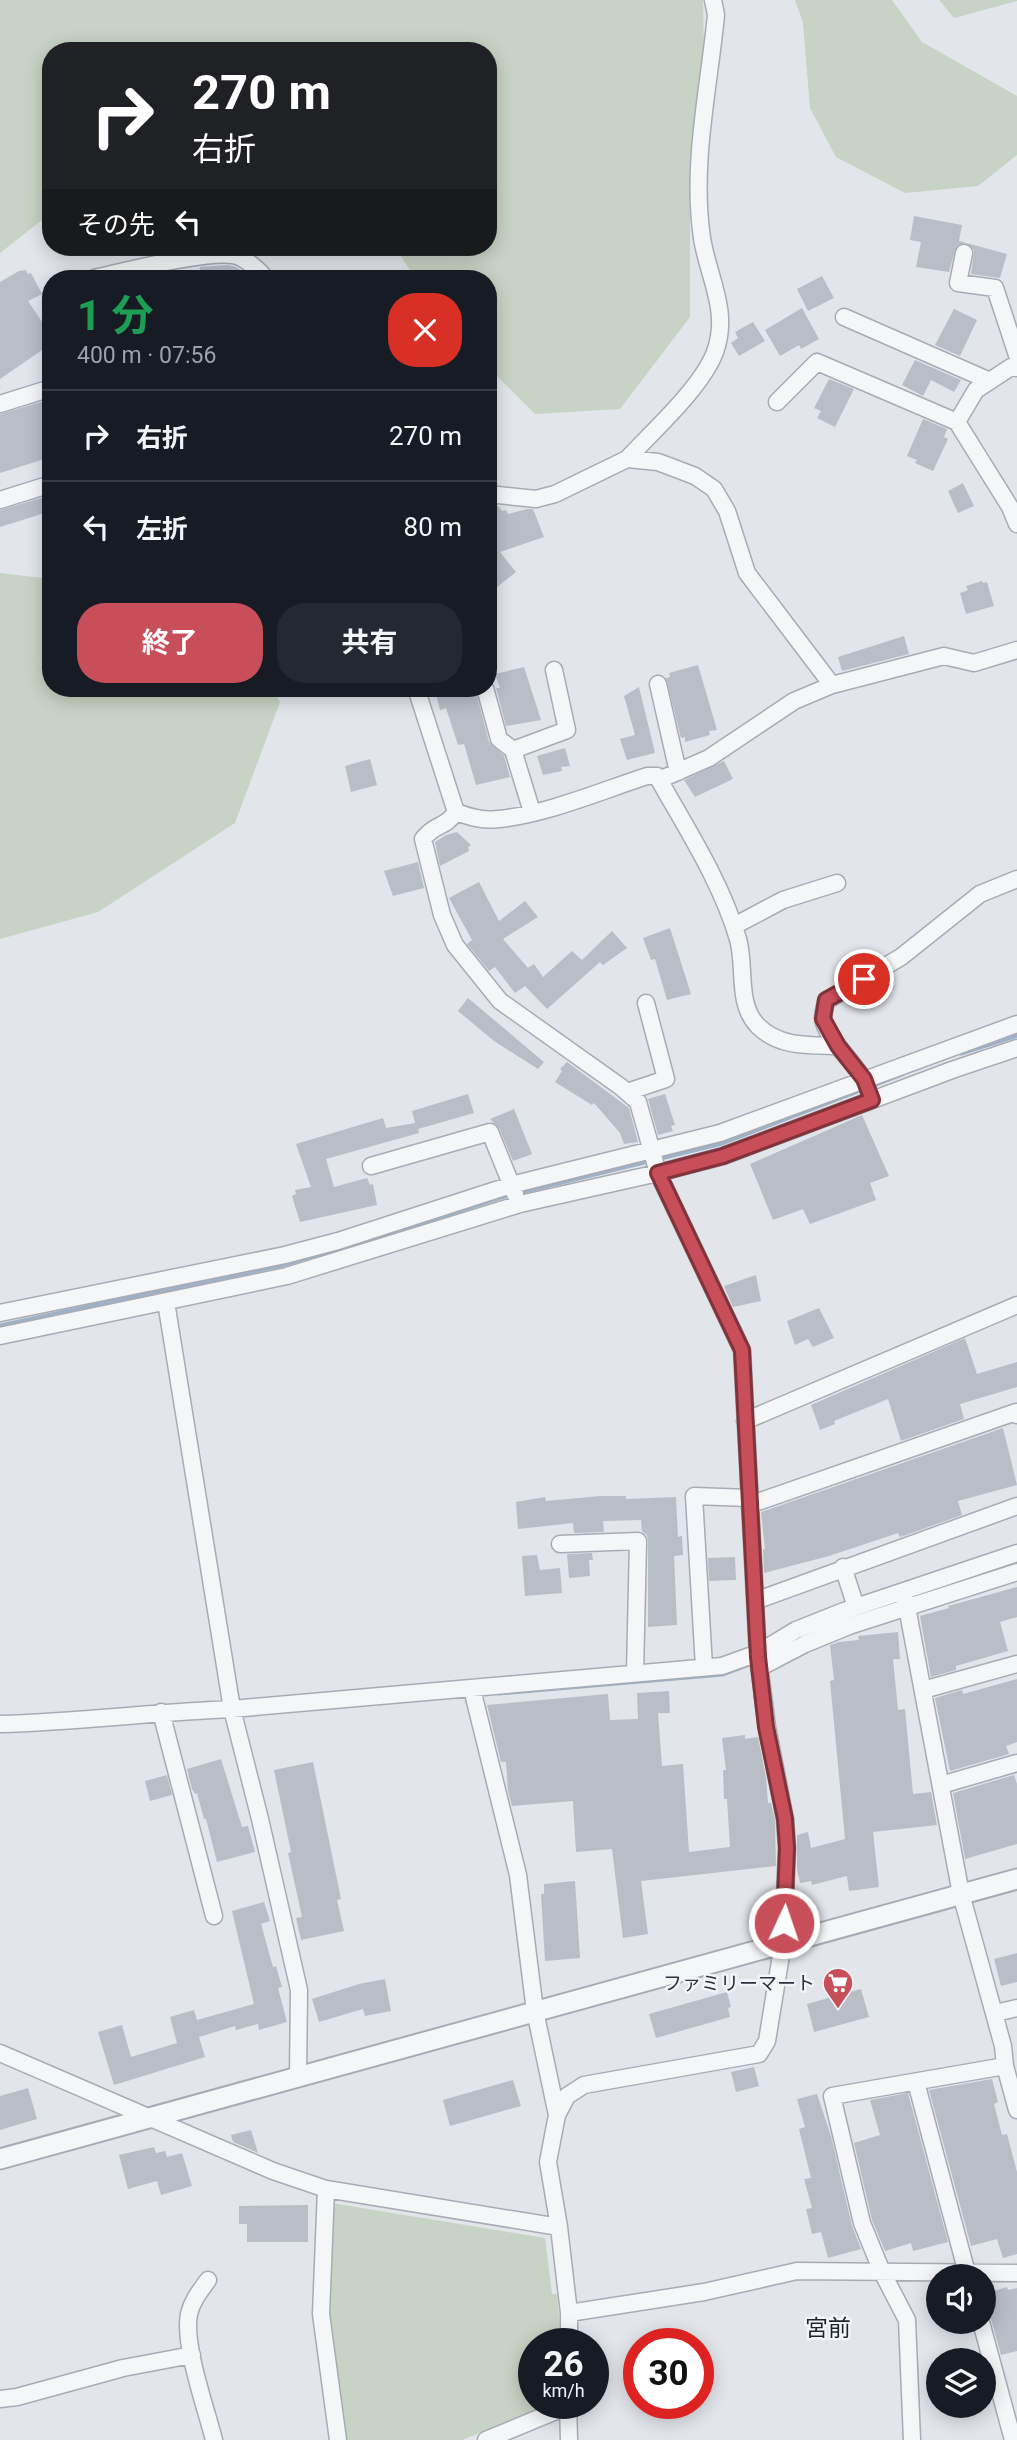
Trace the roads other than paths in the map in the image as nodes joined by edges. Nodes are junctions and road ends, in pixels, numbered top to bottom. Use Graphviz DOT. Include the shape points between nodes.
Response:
graph roads {
  1 [pos="713,0"];
  2 [pos="964,253"];
  3 [pos="182,256"];
  4 [pos="238,256"];
  5 [pos="126,270"];
  6 [pos="255,270"];
  7 [pos="844,317"];
  8 [pos="1017,355"];
  9 [pos="1017,368"];
  10 [pos="990,381"];
  11 [pos="42,391"];
  12 [pos="777,402"];
  13 [pos="0,404"];
  14 [pos="957,422"];
  15 [pos="627,459"];
  16 [pos="42,487"];
  17 [pos="497,495"];
  18 [pos="0,499"];
  19 [pos="1017,524"];
  20 [pos="1017,650"];
  21 [pos="554,670"];
  22 [pos="658,684"];
  23 [pos="832,685"];
  24 [pos="419,697"];
  25 [pos="487,697"];
  26 [pos="513,750"];
  27 [pos="678,772"];
  28 [pos="659,780"];
  29 [pos="456,811"];
  30 [pos="532,812"];
  31 [pos="1017,879"];
  32 [pos="837,883"];
  33 [pos="734,926"];
  34 [pos="646,1003"];
  35 [pos="1017,1024"];
  36 [pos="838,1046"];
  37 [pos="1017,1048"];
  38 [pos="868,1089"];
  39 [pos="627,1092"];
  40 [pos="654,1161"];
  41 [pos="371,1167"];
  42 [pos="515,1194"];
  43 [pos="286,1265"];
  44 [pos="166,1302"];
  45 [pos="1017,1305"];
  46 [pos="0,1313"];
  47 [pos="0,1336"];
  48 [pos="1017,1415"];
  49 [pos="745,1421"];
  50 [pos="749,1502"];
  51 [pos="1017,1506"];
  52 [pos="560,1544"];
  53 [pos="1017,1553"];
  54 [pos="844,1567"];
  55 [pos="1017,1572"];
  56 [pos="906,1600"];
  57 [pos="755,1601"];
  58 [pos="856,1607"];
  59 [pos="758,1660"];
  60 [pos="1017,1664"];
  61 [pos="704,1667"];
  62 [pos="635,1673"];
  63 [pos="923,1690"];
  64 [pos="474,1694"];
  65 [pos="234,1714"];
  66 [pos="163,1719"];
  67 [pos="0,1724"];
  68 [pos="1017,1763"];
  69 [pos="941,1785"];
  70 [pos="1017,1879"];
  71 [pos="961,1894"];
  72 [pos="214,1916"];
  73 [pos="783,1943"];
  74 [pos="1017,2008"];
  75 [pos="535,2011"];
  76 [pos="995,2014"];
  77 [pos="0,2053"];
  78 [pos="1005,2066"];
  79 [pos="298,2077"];
  80 [pos="916,2081"];
  81 [pos="1017,2110"];
  82 [pos="557,2115"];
  83 [pos="148,2118"];
  84 [pos="0,2159"];
  85 [pos="326,2189"];
  86 [pos="559,2227"];
  87 [pos="965,2264"];
  88 [pos="882,2272"];
  89 [pos="1017,2273"];
  90 [pos="926,2274"];
  91 [pos="996,2274"];
  92 [pos="208,2280"];
  93 [pos="569,2313"];
  94 [pos="569,2328"];
  95 [pos="984,2334"];
  96 [pos="192,2355"];
  97 [pos="0,2399"];
  98 [pos="534,2419"];
  99 [pos="568,2419"];
  100 [pos="214,2440"];
  101 [pos="338,2440"];
  102 [pos="486,2440"];
  103 [pos="569,2440"];
  104 [pos="912,2440"];
  105 [pos="1013,2440"];
  1 -- 15 [label="street" via="716,15 700,150 699,199 702,240 721,318 715,352 697,383"];
  2 -- 8 [label="street" via="957,283 995,288"];
  3 -- 5 [label="street"];
  4 -- 6 [label="street"];
  7 -- 10 [label="street"];
  9 -- 10 [label="street" via="1011,366"];
  10 -- 14 [label="street" via="976,390"];
  11 -- 13 [label="street"];
  12 -- 14 [label="street" via="817,362"];
  14 -- 19 [label="street"];
  15 -- 17 [label="street" via="555,494 536,499"];
  15 -- 23 [label="street" via="658,462 714,489 727,511 747,573"];
  16 -- 18 [label="street"];
  20 -- 23 [label="street" via="974,663 944,656"];
  21 -- 26 [label="street" via="568,730"];
  22 -- 27 [label="street"];
  23 -- 27 [label="street" via="794,701 709,758"];
  24 -- 29 [label="street"];
  25 -- 26 [label="street" via="499,739"];
  26 -- 30 [label="street"];
  27 -- 28 [label="street"];
  28 -- 30 [label="street" via="647,776"];
  28 -- 33 [label="street"];
  29 -- 30 [label="street" via="473,818 498,819"];
  29 -- 39 [label="street" via="447,824 430,830 423,839 442,915 455,945 500,1001"];
  31 -- 36 [label="street" via="980,894 901,957 826,1000 823,1019"];
  32 -- 33 [label="street" via="783,900"];
  33 -- 36 [label="street" via="741,948 746,1006 757,1025 791,1044"];
  34 -- 39 [label="street" via="666,1079"];
  35 -- 38 [label="street"];
  36 -- 38 [label="street"];
  37 -- 38 [label="street"];
  38 -- 40 [label="street" via="720,1133"];
  38 -- 40 [label="street" via="723,1156"];
  39 -- 40 [label="street" via="638,1102"];
  40 -- 42 [label="street"];
  40 -- 42 [label="street"];
  40 -- 49 [label="street" via="742,1350"];
  41 -- 42 [label="street" via="490,1132"];
  42 -- 43 [label="street"];
  43 -- 44 [label="street"];
  43 -- 46 [label="street"];
  44 -- 47 [label="street"];
  44 -- 65 [label="street"];
  45 -- 49 [label="street"];
  48 -- 50 [label="street"];
  49 -- 50 [label="street"];
  50 -- 57 [label="street"];
  50 -- 61 [label="street" via="694,1496"];
  51 -- 54 [label="street"];
  52 -- 62 [label="street" via="638,1541"];
  53 -- 56 [label="street"];
  54 -- 57 [label="street"];
  54 -- 58 [label="street"];
  55 -- 56 [label="street"];
  56 -- 58 [label="street"];
  56 -- 59 [label="street"];
  56 -- 63 [label="street"];
  57 -- 59 [label="street"];
  58 -- 59 [label="street" via="796,1630"];
  59 -- 61 [label="street"];
  59 -- 73 [label="street" via="785,1819"];
  60 -- 63 [label="street"];
  61 -- 62 [label="street"];
  62 -- 64 [label="street"];
  63 -- 69 [label="street"];
  64 -- 65 [label="street"];
  64 -- 75 [label="street" via="518,1875"];
  65 -- 66 [label="street"];
  65 -- 79 [label="street" via="299,1990"];
  66 -- 67 [label="street"];
  66 -- 72 [label="street"];
  68 -- 69 [label="street"];
  69 -- 71 [label="street"];
  70 -- 71 [label="street"];
  71 -- 73 [label="street"];
  71 -- 76 [label="street"];
  73 -- 75 [label="street"];
  73 -- 82 [label="street" via="768,2041 759,2054 584,2085 568,2096"];
  74 -- 76 [label="street"];
  75 -- 79 [label="street"];
  75 -- 82 [label="street"];
  76 -- 78 [label="street"];
  77 -- 83 [label="street"];
  78 -- 80 [label="street"];
  78 -- 81 [label="street"];
  79 -- 83 [label="street"];
  80 -- 87 [label="street"];
  80 -- 88 [label="street" via="832,2096 862,2223"];
  82 -- 86 [label="street" via="548,2162"];
  83 -- 84 [label="street"];
  83 -- 85 [label="street"];
  85 -- 86 [label="street"];
  85 -- 101 [label="street" via="321,2314"];
  86 -- 93 [label="street"];
  88 -- 90 [label="street"];
  88 -- 93 [label="street" via="797,2271 704,2292"];
  88 -- 104 [label="street" via="907,2320"];
  89 -- 91 [label="street"];
  92 -- 96 [label="street" via="189,2315"];
  93 -- 94 [label="street"];
  95 -- 105 [label="street"];
  96 -- 97 [label="street"];
  96 -- 100 [label="street"];
  98 -- 102 [label="street"];
  99 -- 103 [label="street"];
}
